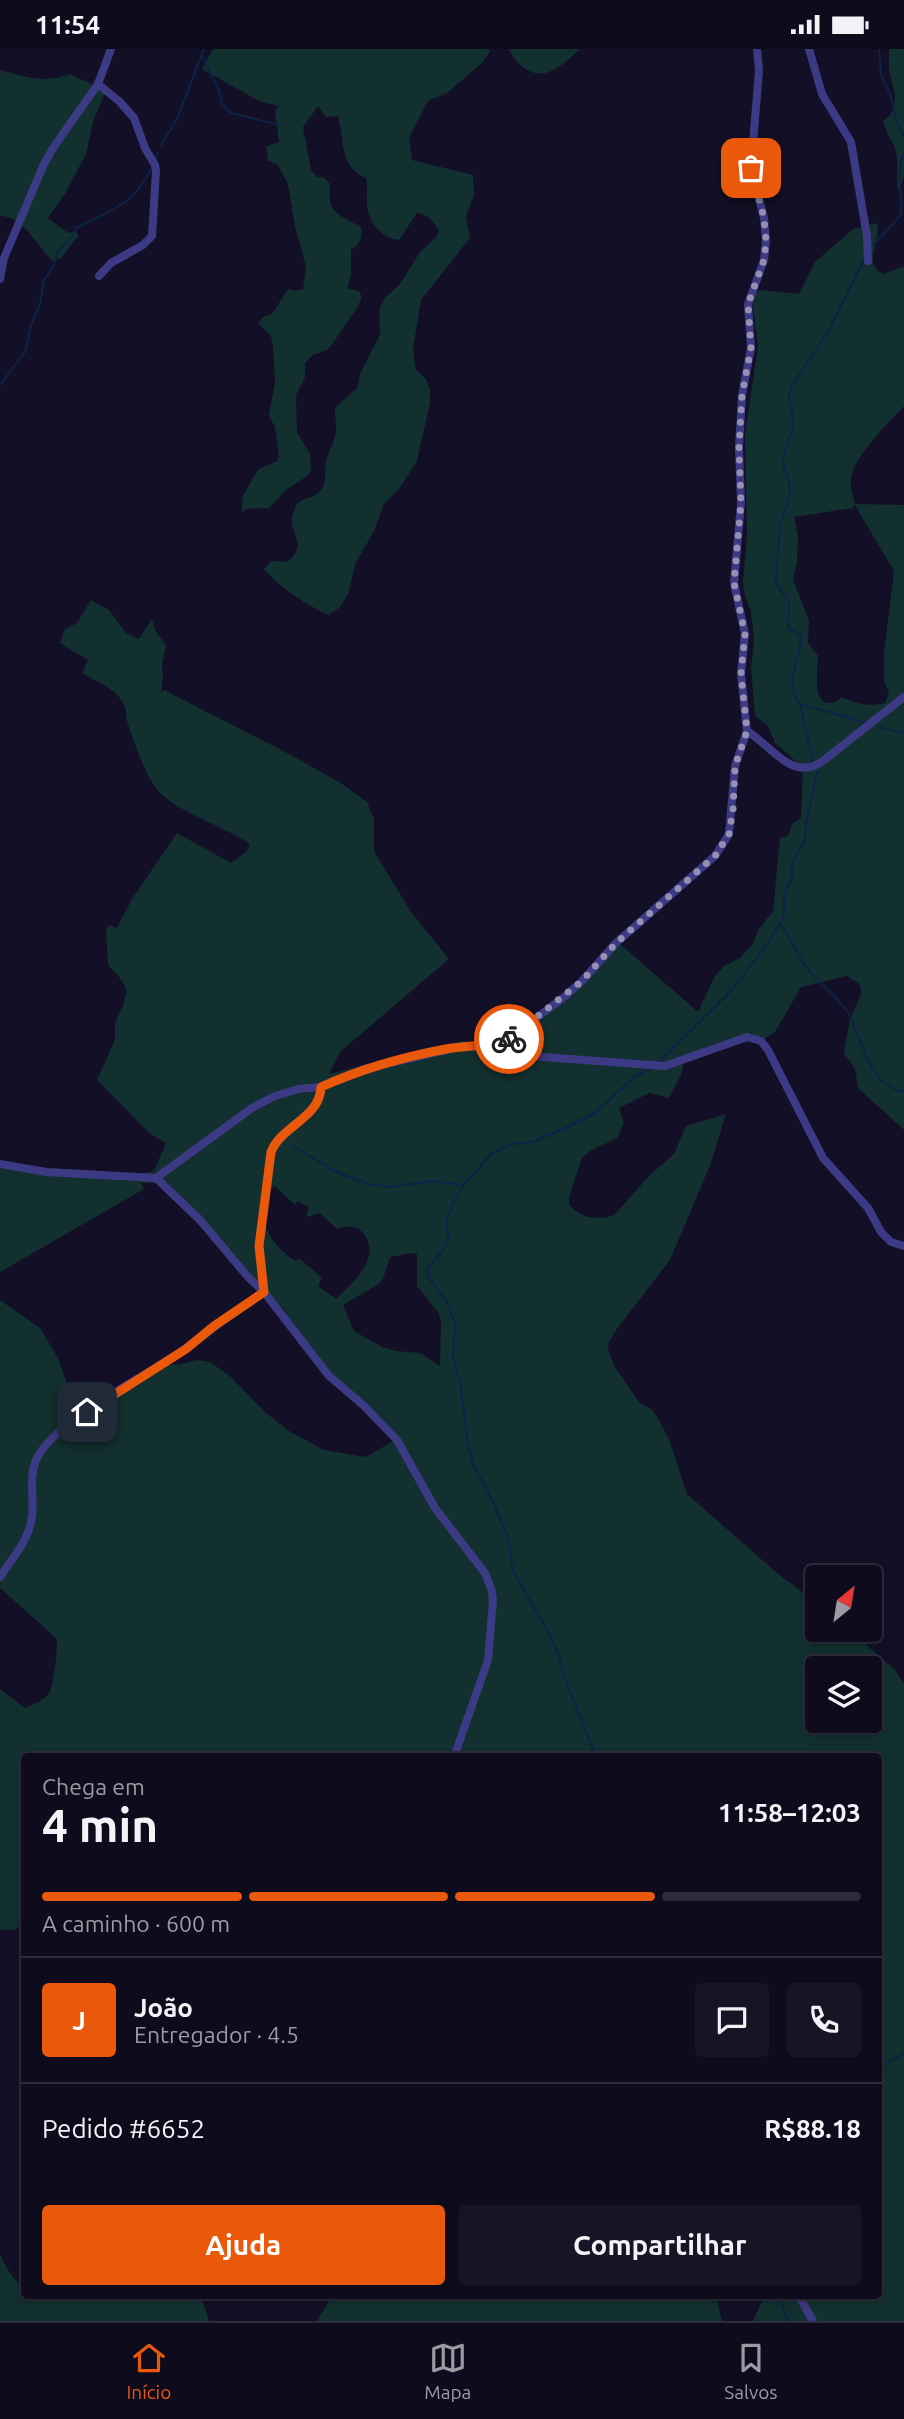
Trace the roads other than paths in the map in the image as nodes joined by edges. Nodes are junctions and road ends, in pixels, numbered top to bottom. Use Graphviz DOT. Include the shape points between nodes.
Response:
graph roads {
  1 [pos="111,49"];
  2 [pos="757,49"];
  3 [pos="809,49"];
  4 [pos="98,83"];
  5 [pos="868,261"];
  6 [pos="99,276"];
  7 [pos="0,279"];
  8 [pos="904,697"];
  9 [pos="747,731"];
  10 [pos="486,1046"];
  11 [pos="321,1087"];
  12 [pos="0,1164"];
  13 [pos="156,1178"];
  14 [pos="904,1246"];
  15 [pos="264,1292"];
  16 [pos="0,1577"];
  17 [pos="455,1753"];
  18 [pos="801,2299"];
  19 [pos="813,2321"];
  1 -- 4 [label="street"];
  2 -- 9 [label="street" via="751,168 766,241 748,304 751,348 742,395 741,503 734,583 745,634 741,674"];
  3 -- 5 [label="street" via="822,94 851,142"];
  4 -- 6 [label="street" via="134,118 156,171 152,236"];
  4 -- 7 [label="street" via="49,155 4,258"];
  8 -- 9 [label="street" via="809,769 784,761"];
  9 -- 10 [label="street" via="735,766 731,826 721,850 616,943 564,997 510,1038"];
  10 -- 11 [label="street" via="459,1047 364,1069"];
  10 -- 14 [label="street" via="543,1058 665,1066 733,1041 757,1039 768,1051 823,1158 868,1208 881,1232"];
  11 -- 13 [label="street" via="288,1092 252,1108"];
  11 -- 15 [label="street" via="314,1109 288,1129 271,1152 259,1246"];
  12 -- 13 [label="street" via="46,1172"];
  13 -- 15 [label="street"];
  15 -- 16 [label="street" via="54,1435 32,1473 28,1533"];
  15 -- 17 [label="street" via="324,1370 397,1440 435,1508 489,1582 493,1613 488,1660"];
  18 -- 19 [label="street"];
}
